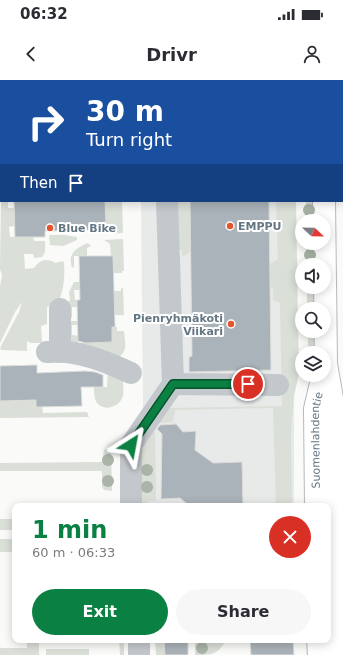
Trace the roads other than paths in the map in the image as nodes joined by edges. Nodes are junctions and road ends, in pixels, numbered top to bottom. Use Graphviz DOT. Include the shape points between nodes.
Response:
graph roads {
  1 [pos="166,202"];
  2 [pos="324,202"];
  3 [pos="60,309"];
  4 [pos="325,346"];
  5 [pos="131,373"];
  6 [pos="328,382"];
  7 [pos="173,384"];
  8 [pos="278,385"];
  9 [pos="327,492"];
  10 [pos="131,503"];
  11 [pos="329,503"];
  12 [pos="331,516"];
  13 [pos="139,643"];
  14 [pos="318,643"];
  15 [pos="139,655"];
  16 [pos="318,655"];
  17 [pos="335,655"];
  1 -- 7 [label="street"];
  2 -- 4 [label="main road, Suomenlahdentie"];
  3 -- 5 [label="street" via="53,352 66,352 90,358"];
  6 -- 9 [label="main road, Suomenlahdentie" via="334,410"];
  7 -- 8 [label="street"];
  7 -- 10 [label="street" via="131,445"];
  9 -- 11 [label="main road, Suomenlahdentie"];
  12 -- 17 [label="main road, Suomenlahdentie"];
  13 -- 15 [label="street"];
  14 -- 16 [label="main road"];
}
